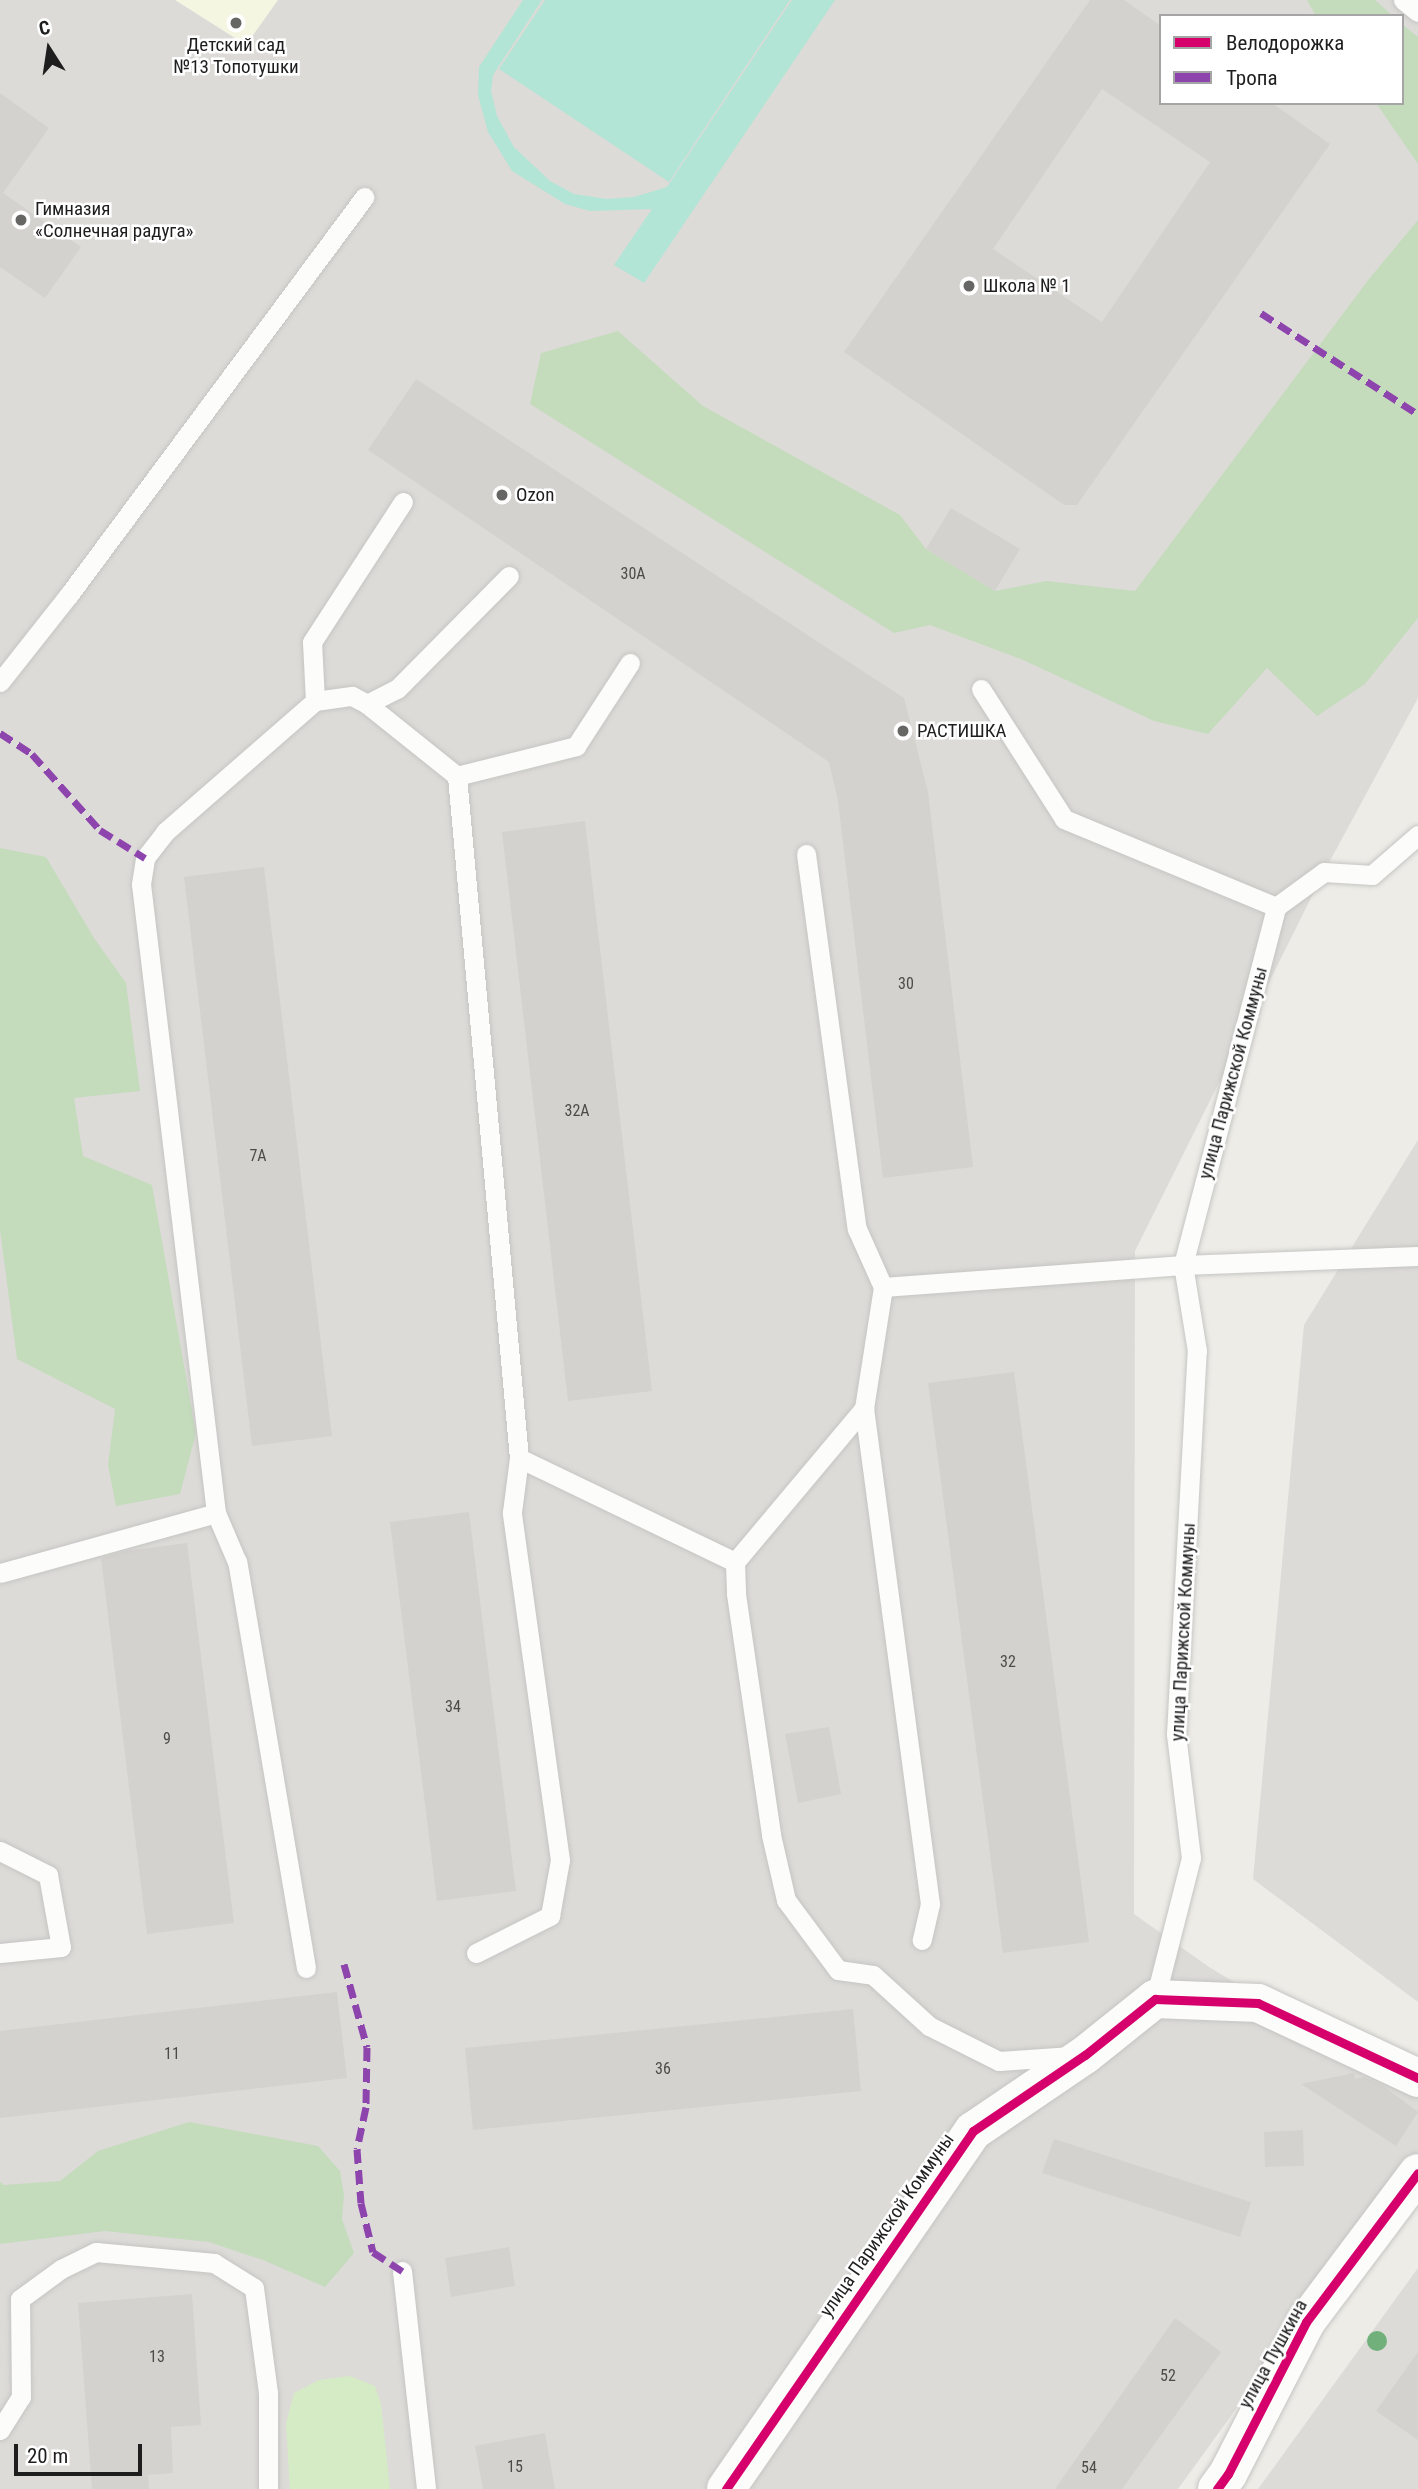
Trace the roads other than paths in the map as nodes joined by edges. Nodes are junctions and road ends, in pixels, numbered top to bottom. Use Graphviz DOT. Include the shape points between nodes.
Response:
graph roads {
  1 [pos="1403,0"];
  2 [pos="1418,12"];
  3 [pos="364,197"];
  4 [pos="403,502"];
  5 [pos="509,576"];
  6 [pos="629,663"];
  7 [pos="0,682"];
  8 [pos="981,689"];
  9 [pos="315,701"];
  10 [pos="367,704"];
  11 [pos="457,776"];
  12 [pos="1418,835"];
  13 [pos="806,855"];
  14 [pos="1276,907"];
  15 [pos="1418,1256"];
  16 [pos="1184,1265"];
  17 [pos="883,1287"];
  18 [pos="864,1408"];
  19 [pos="519,1458"];
  20 [pos="216,1513"];
  21 [pos="735,1562"];
  22 [pos="0,1573"];
  23 [pos="0,1852"];
  24 [pos="922,1940"];
  25 [pos="0,1953"];
  26 [pos="476,1953"];
  27 [pos="306,1968"];
  28 [pos="1155,1999"];
  29 [pos="1084,2055"];
  30 [pos="1418,2078"];
  31 [pos="1418,2173"];
  32 [pos="402,2271"];
  33 [pos="0,2430"];
  34 [pos="268,2489"];
  35 [pos="426,2489"];
  36 [pos="726,2489"];
  37 [pos="1217,2489"];
  1 -- 2 [label="lane"];
  3 -- 7 [label="lane" via="85,575"];
  4 -- 9 [label="lane" via="312,642"];
  5 -- 10 [label="lane" via="397,689"];
  6 -- 11 [label="lane" via="576,746"];
  8 -- 14 [label="lane" via="1064,819"];
  9 -- 10 [label="lane" via="352,696"];
  9 -- 20 [label="lane" via="165,832 145,859 141,884"];
  10 -- 11 [label="lane"];
  11 -- 19 [label="lane"];
  12 -- 14 [label="lane" via="1372,875 1324,872"];
  13 -- 17 [label="lane" via="857,1229"];
  14 -- 16 [label="lane, улица Парижской Коммуны"];
  15 -- 16 [label="lane"];
  16 -- 17 [label="lane"];
  16 -- 28 [label="lane, улица Парижской Коммуны" via="1197,1350 1176,1734 1191,1858"];
  17 -- 18 [label="lane"];
  18 -- 21 [label="lane"];
  18 -- 24 [label="lane" via="930,1904"];
  19 -- 21 [label="lane"];
  19 -- 26 [label="lane" via="512,1512 560,1860 550,1916"];
  20 -- 22 [label="lane"];
  20 -- 27 [label="lane" via="237,1562"];
  21 -- 29 [label="lane" via="771,1835 786,1900 838,1970 873,1975 929,2026 999,2061"];
  23 -- 25 [label="lane" via="48,1875 61,1947"];
  28 -- 29 [label="street, улица Парижской Коммуны"];
  28 -- 30 [label="street" via="1258,2003"];
  29 -- 36 [label="street, улица Парижской Коммуны" via="973,2131"];
  31 -- 37 [label="street, улица Пушкина" via="1306,2322"];
  32 -- 35 [label="lane"];
  33 -- 34 [label="lane" via="21,2397 20,2299 61,2269 96,2252 215,2263 254,2288 268,2393"];
}
